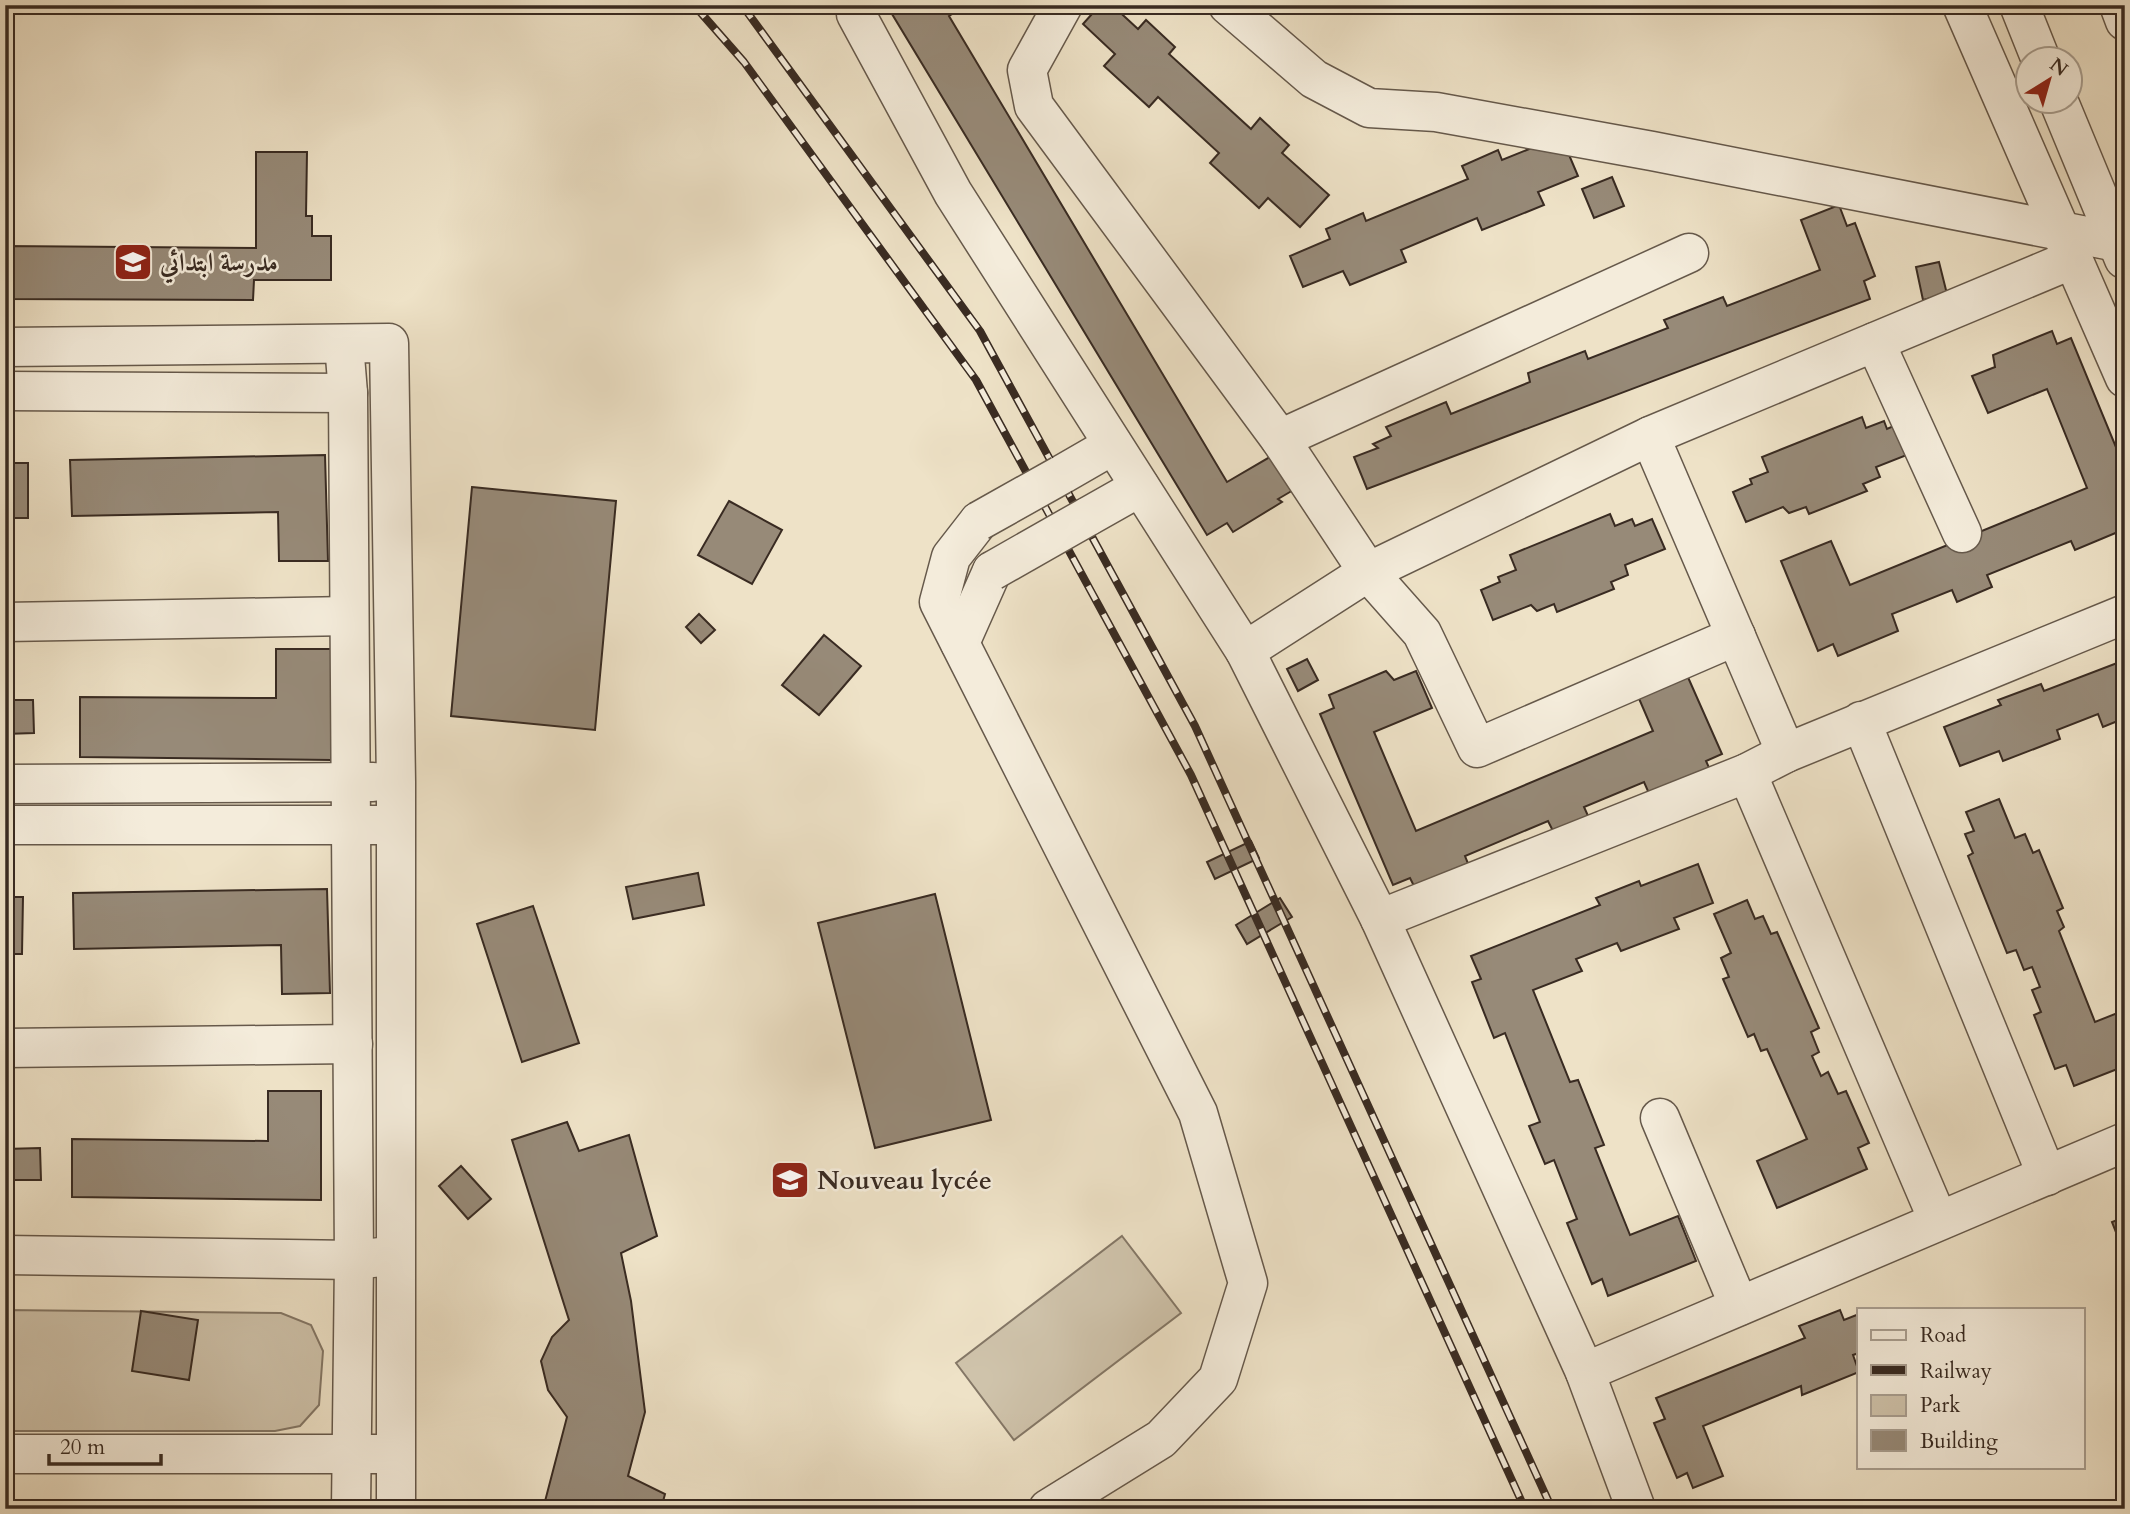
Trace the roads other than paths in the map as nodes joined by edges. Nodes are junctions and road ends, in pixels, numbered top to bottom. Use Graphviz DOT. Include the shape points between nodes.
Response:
graph roads {
  1 [pos="859,5"];
  2 [pos="1063,5"];
  3 [pos="1228,5"];
  4 [pos="1962,5"];
  5 [pos="2019,5"];
  6 [pos="2119,5"];
  7 [pos="2125,21"];
  8 [pos="2036,46"];
  9 [pos="2065,116"];
  10 [pos="2067,245"];
  11 [pos="2121,252"];
  12 [pos="1689,253"];
  13 [pos="1875,342"];
  14 [pos="344,344"];
  15 [pos="5,346"];
  16 [pos="2125,378"];
  17 [pos="5,391"];
  18 [pos="348,393"];
  19 [pos="1650,436"];
  20 [pos="1280,439"];
  21 [pos="1113,445"];
  22 [pos="1140,487"];
  23 [pos="1962,533"];
  24 [pos="1368,572"];
  25 [pos="2125,614"];
  26 [pos="349,616"];
  27 [pos="5,622"];
  28 [pos="1736,636"];
  29 [pos="960,643"];
  30 [pos="1245,651"];
  31 [pos="1861,721"];
  32 [pos="1786,752"];
  33 [pos="1747,773"];
  34 [pos="349,782"];
  35 [pos="396,782"];
  36 [pos="5,784"];
  37 [pos="5,825"];
  38 [pos="352,825"];
  39 [pos="396,825"];
  40 [pos="1380,919"];
  41 [pos="353,1044"];
  42 [pos="5,1048"];
  43 [pos="1660,1118"];
  44 [pos="2125,1142"];
  45 [pos="2047,1176"];
  46 [pos="1938,1220"];
  47 [pos="5,1255"];
  48 [pos="396,1255"];
  49 [pos="354,1260"];
  50 [pos="1739,1306"];
  51 [pos="1585,1372"];
  52 [pos="5,1454"];
  53 [pos="352,1454"];
  54 [pos="396,1454"];
  55 [pos="351,1509"];
  56 [pos="396,1509"];
  57 [pos="1048,1509"];
  58 [pos="1636,1509"];
  1 -- 21 [label="street" via="856,14 953,193"];
  2 -- 20 [label="street" via="1027,70 1034,106"];
  3 -- 10 [label="street" via="1314,79 1369,108 1436,112"];
  4 -- 10 [label="street"];
  5 -- 8 [label="street"];
  6 -- 7 [label="street"];
  9 -- 11 [label="street"];
  10 -- 11 [label="street"];
  10 -- 13 [label="street"];
  10 -- 16 [label="street"];
  12 -- 20 [label="street"];
  13 -- 19 [label="street"];
  13 -- 23 [label="street"];
  14 -- 15 [label="street"];
  14 -- 18 [label="street"];
  14 -- 35 [label="street" via="388,343"];
  17 -- 18 [label="street"];
  18 -- 26 [label="street"];
  19 -- 24 [label="street"];
  19 -- 28 [label="street"];
  20 -- 24 [label="street"];
  21 -- 22 [label="street"];
  21 -- 29 [label="street, bridge" via="979,521 951,557 939,602"];
  22 -- 29 [label="street, bridge" via="992,571"];
  22 -- 30 [label="street"];
  24 -- 28 [label="street" via="1422,633 1476,748"];
  24 -- 30 [label="street"];
  25 -- 31 [label="street"];
  26 -- 27 [label="street"];
  26 -- 34 [label="street"];
  28 -- 32 [label="street"];
  29 -- 57 [label="street" via="1198,1113 1248,1283 1217,1379 1161,1439"];
  30 -- 40 [label="street"];
  31 -- 32 [label="street"];
  31 -- 45 [label="street"];
  32 -- 33 [label="street"];
  33 -- 40 [label="street"];
  33 -- 46 [label="street"];
  34 -- 35 [label="street"];
  34 -- 36 [label="street"];
  34 -- 38 [label="street"];
  35 -- 39 [label="street"];
  37 -- 38 [label="street"];
  38 -- 39 [label="street"];
  38 -- 41 [label="street"];
  39 -- 48 [label="street"];
  40 -- 51 [label="street"];
  41 -- 42 [label="street"];
  41 -- 49 [label="street"];
  43 -- 50 [label="street"];
  44 -- 45 [label="street"];
  45 -- 46 [label="street"];
  46 -- 50 [label="street"];
  47 -- 49 [label="street"];
  48 -- 49 [label="street"];
  48 -- 54 [label="street"];
  49 -- 53 [label="street"];
  50 -- 51 [label="street"];
  51 -- 58 [label="street"];
  52 -- 53 [label="street"];
  53 -- 54 [label="street"];
  53 -- 55 [label="street"];
  54 -- 56 [label="street"];
}
